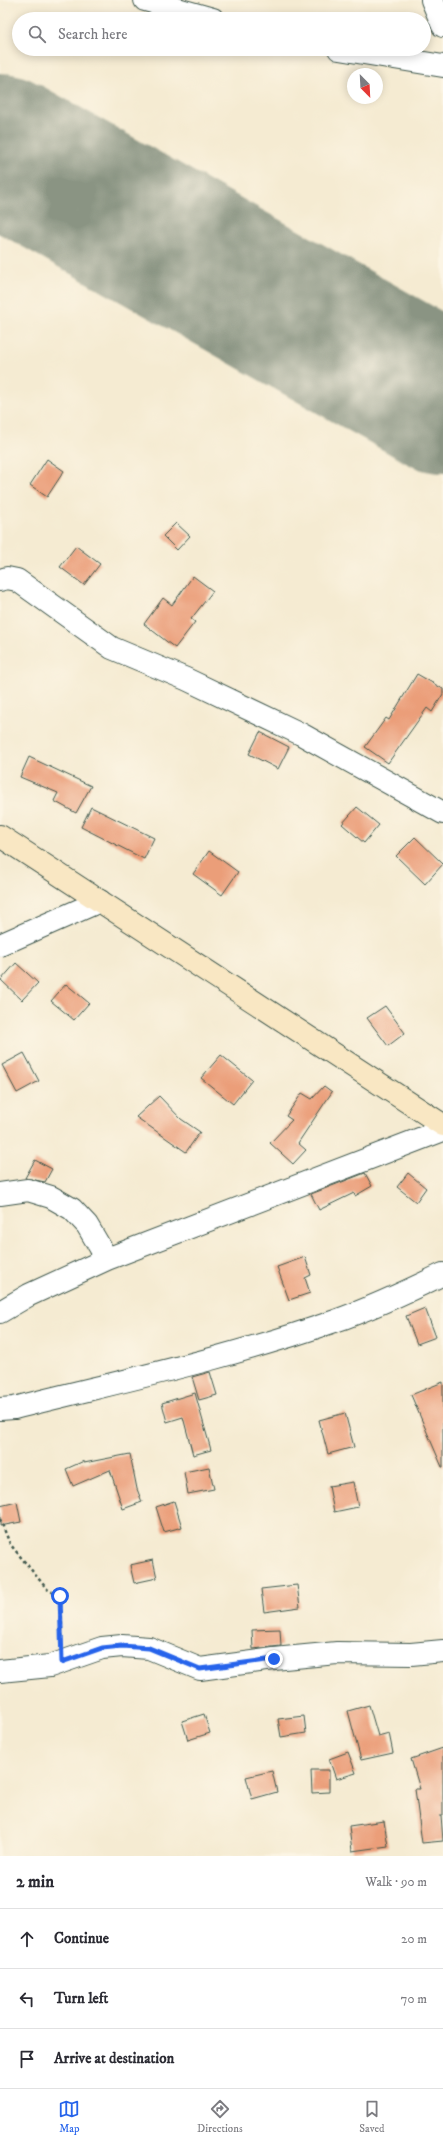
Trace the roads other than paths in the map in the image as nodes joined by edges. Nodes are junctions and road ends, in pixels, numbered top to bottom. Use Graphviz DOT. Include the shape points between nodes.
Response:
graph roads {
  1 [pos="145,0"];
  2 [pos="432,0"];
  3 [pos="171,4"];
  4 [pos="193,12"];
  5 [pos="443,26"];
  6 [pos="382,56"];
  7 [pos="443,66"];
  8 [pos="0,580"];
  9 [pos="443,813"];
  10 [pos="0,836"];
  11 [pos="100,901"];
  12 [pos="0,945"];
  13 [pos="443,1125"];
  14 [pos="443,1130"];
  15 [pos="0,1194"];
  16 [pos="107,1258"];
  17 [pos="443,1274"];
  18 [pos="0,1312"];
  19 [pos="0,1409"];
  20 [pos="443,1651"];
  21 [pos="0,1671"];
  1 -- 3 [label="street"];
  2 -- 5 [label="street"];
  3 -- 4 [label="street"];
  6 -- 7 [label="street"];
  8 -- 9 [label="street" via="17,580 97,640 112,648 186,679 301,734"];
  10 -- 11 [label="street"];
  11 -- 12 [label="street"];
  11 -- 13 [label="street"];
  14 -- 16 [label="street"];
  15 -- 16 [label="street" via="28,1190 51,1197 72,1209 87,1225"];
  16 -- 18 [label="street" via="29,1295"];
  17 -- 19 [label="street" via="336,1321 261,1346 14,1408"];
  20 -- 21 [label="street" via="411,1654 337,1653 200,1669 149,1648 122,1646 102,1648 50,1666"];
}
